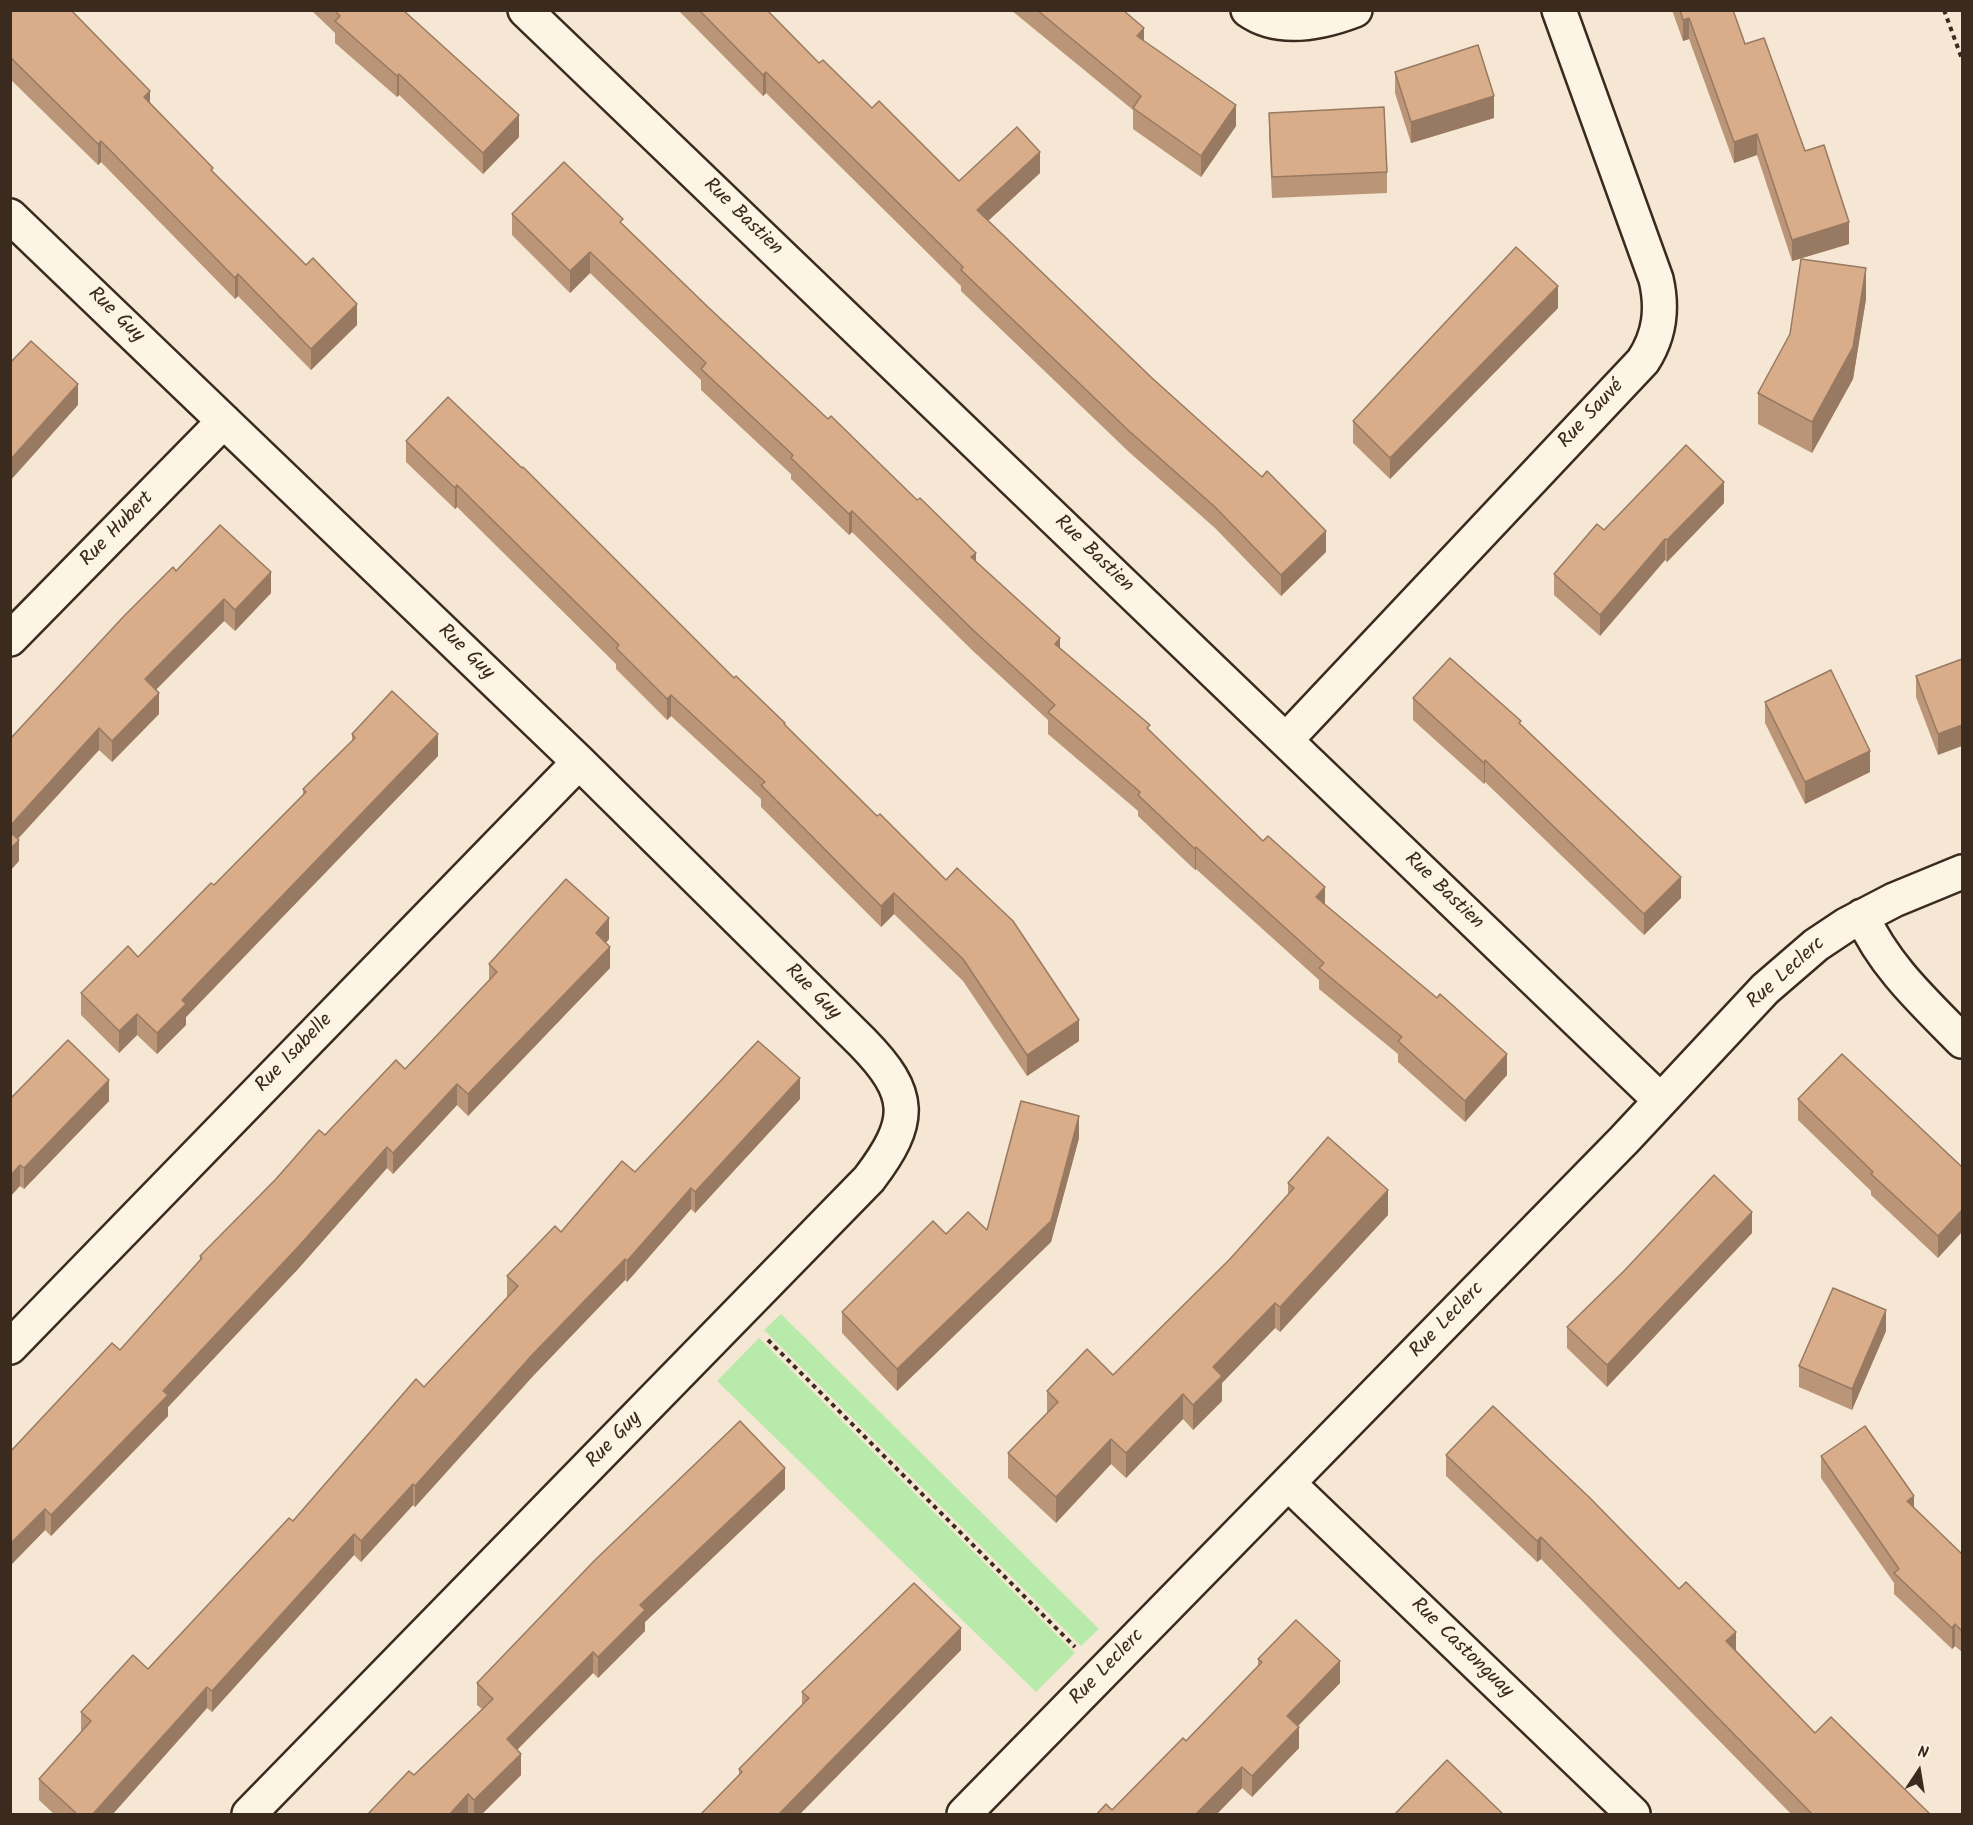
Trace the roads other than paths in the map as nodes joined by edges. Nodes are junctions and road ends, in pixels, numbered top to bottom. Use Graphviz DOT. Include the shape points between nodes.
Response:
graph roads {
  1 [pos="525,10"];
  2 [pos="1248,10"];
  3 [pos="1355,10"];
  4 [pos="1559,10"];
  5 [pos="10,216"];
  6 [pos="224,421"];
  7 [pos="10,639"];
  8 [pos="1286,740"];
  9 [pos="579,762"];
  10 [pos="1962,872"];
  11 [pos="1862,916"];
  12 [pos="1962,1041"];
  13 [pos="1660,1100"];
  14 [pos="10,1347"];
  15 [pos="1289,1484"];
  16 [pos="249,1815"];
  17 [pos="964,1815"];
  18 [pos="1634,1815"];
  1 -- 8 [label="street, Rue Bastien"];
  2 -- 3 [label="street" via="1261,20 1281,25 1326,19"];
  4 -- 8 [label="street, Rue Sauvé" via="1656,279 1661,315 1651,348 1643,361"];
  5 -- 6 [label="street, Rue Guy"];
  6 -- 7 [label="street, Rue Hubert"];
  6 -- 9 [label="street, Rue Guy"];
  8 -- 13 [label="street, Rue Bastien"];
  9 -- 14 [label="street, Rue Isabelle"];
  9 -- 16 [label="street, Rue Guy" via="886,1066 902,1103 899,1121 882,1161 868,1179"];
  10 -- 11 [label="street, Rue Leclerc"];
  11 -- 12 [label="street" via="1892,966"];
  11 -- 13 [label="street, Rue Leclerc" via="1794,963"];
  13 -- 15 [label="street, Rue Leclerc"];
  15 -- 17 [label="street, Rue Leclerc"];
  15 -- 18 [label="street, Rue Castonguay"];
}
